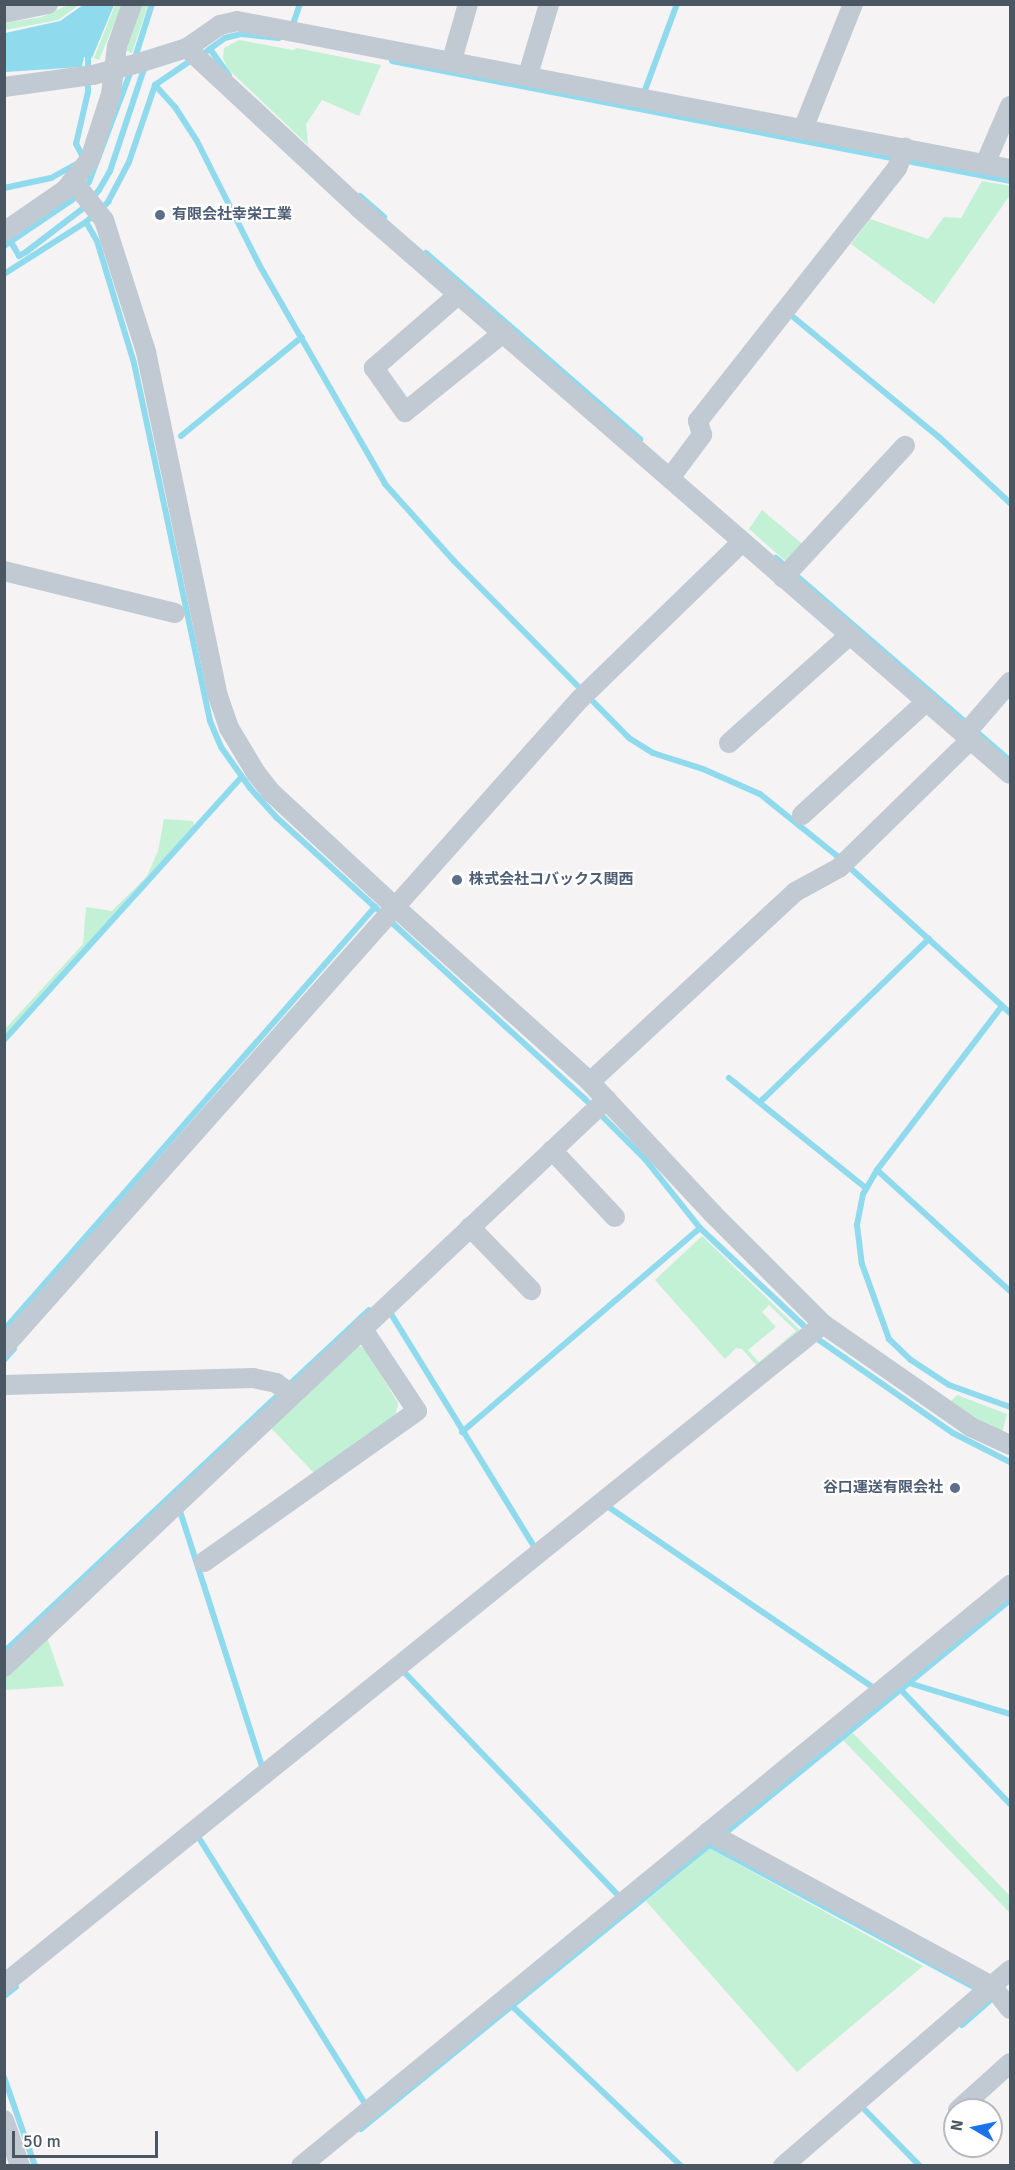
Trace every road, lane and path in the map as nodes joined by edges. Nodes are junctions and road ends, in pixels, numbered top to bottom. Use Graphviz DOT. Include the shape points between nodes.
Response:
graph roads {
  1 [pos="48,4"];
  2 [pos="132,4"];
  3 [pos="468,4"];
  4 [pos="549,4"];
  5 [pos="853,4"];
  6 [pos="4,13"];
  7 [pos="194,54"];
  8 [pos="452,60"];
  9 [pos="125,67"];
  10 [pos="528,75"];
  11 [pos="4,87"];
  12 [pos="1011,106"];
  13 [pos="802,129"];
  14 [pos="905,148"];
  15 [pos="985,164"];
  16 [pos="1011,169"];
  17 [pos="75,183"];
  18 [pos="4,232"];
  19 [pos="459,294"];
  20 [pos="504,332"];
  21 [pos="905,446"];
  22 [pos="670,478"];
  23 [pos="742,543"];
  24 [pos="4,571"];
  25 [pos="783,578"];
  26 [pos="175,613"];
  27 [pos="850,635"];
  28 [pos="1011,682"];
  29 [pos="927,701"];
  30 [pos="969,732"];
  31 [pos="729,743"];
  32 [pos="1011,774"];
  33 [pos="802,815"];
  34 [pos="393,905"];
  35 [pos="590,1082"];
  36 [pos="599,1106"];
  37 [pos="552,1150"];
  38 [pos="615,1217"];
  39 [pos="470,1227"];
  40 [pos="531,1290"];
  41 [pos="362,1328"];
  42 [pos="815,1331"];
  43 [pos="4,1347"];
  44 [pos="4,1385"];
  45 [pos="291,1394"];
  46 [pos="1011,1444"];
  47 [pos="204,1562"];
  48 [pos="1011,1586"];
  49 [pos="4,1667"];
  50 [pos="708,1832"];
  51 [pos="1011,1970"];
  52 [pos="4,1984"];
  53 [pos="994,1994"];
  54 [pos="1011,2063"];
  55 [pos="972,2098"];
  56 [pos="4,2120"];
  57 [pos="20,2166"];
  58 [pos="301,2166"];
  59 [pos="783,2166"];
  1 -- 6 [label="street"];
  2 -- 9 [label="street"];
  3 -- 8 [label="street"];
  4 -- 10 [label="street"];
  5 -- 13 [label="street"];
  7 -- 8 [label="street" via="220,25 237,21"];
  7 -- 9 [label="street"];
  7 -- 19 [label="street" via="249,109"];
  8 -- 10 [label="street"];
  9 -- 11 [label="street"];
  9 -- 17 [label="street" via="111,94 97,142"];
  10 -- 13 [label="street"];
  12 -- 15 [label="street"];
  13 -- 14 [label="street"];
  14 -- 15 [label="street"];
  14 -- 22 [label="street" via="897,168 698,421 702,435"];
  15 -- 16 [label="street"];
  17 -- 18 [label="street"];
  17 -- 34 [label="street" via="104,219 146,352 218,696 229,728 271,792"];
  19 -- 20 [label="street"];
  19 -- 20 [label="street" via="374,368 405,412"];
  20 -- 22 [label="street"];
  21 -- 25 [label="street"];
  22 -- 23 [label="street"];
  23 -- 25 [label="street"];
  23 -- 34 [label="street" via="585,693"];
  24 -- 26 [label="street"];
  25 -- 27 [label="street"];
  27 -- 29 [label="street"];
  27 -- 31 [label="street"];
  28 -- 30 [label="street"];
  29 -- 30 [label="street"];
  29 -- 33 [label="street"];
  30 -- 32 [label="street"];
  30 -- 35 [label="street" via="844,863 795,892"];
  34 -- 35 [label="street"];
  34 -- 43 [label="street"];
  35 -- 36 [label="street"];
  36 -- 37 [label="street"];
  36 -- 42 [label="street" via="713,1214"];
  37 -- 38 [label="street"];
  37 -- 39 [label="street"];
  39 -- 40 [label="street"];
  39 -- 41 [label="street"];
  41 -- 45 [label="street"];
  41 -- 47 [label="street" via="417,1411"];
  42 -- 46 [label="street" via="971,1427"];
  42 -- 52 [label="street"];
  44 -- 45 [label="street" via="253,1378 276,1383"];
  45 -- 49 [label="street"];
  48 -- 50 [label="street"];
  50 -- 53 [label="street"];
  50 -- 58 [label="street"];
  51 -- 53 [label="street"];
  53 -- 59 [label="street"];
  54 -- 55 [label="street"];
  56 -- 57 [label="street"];
}
